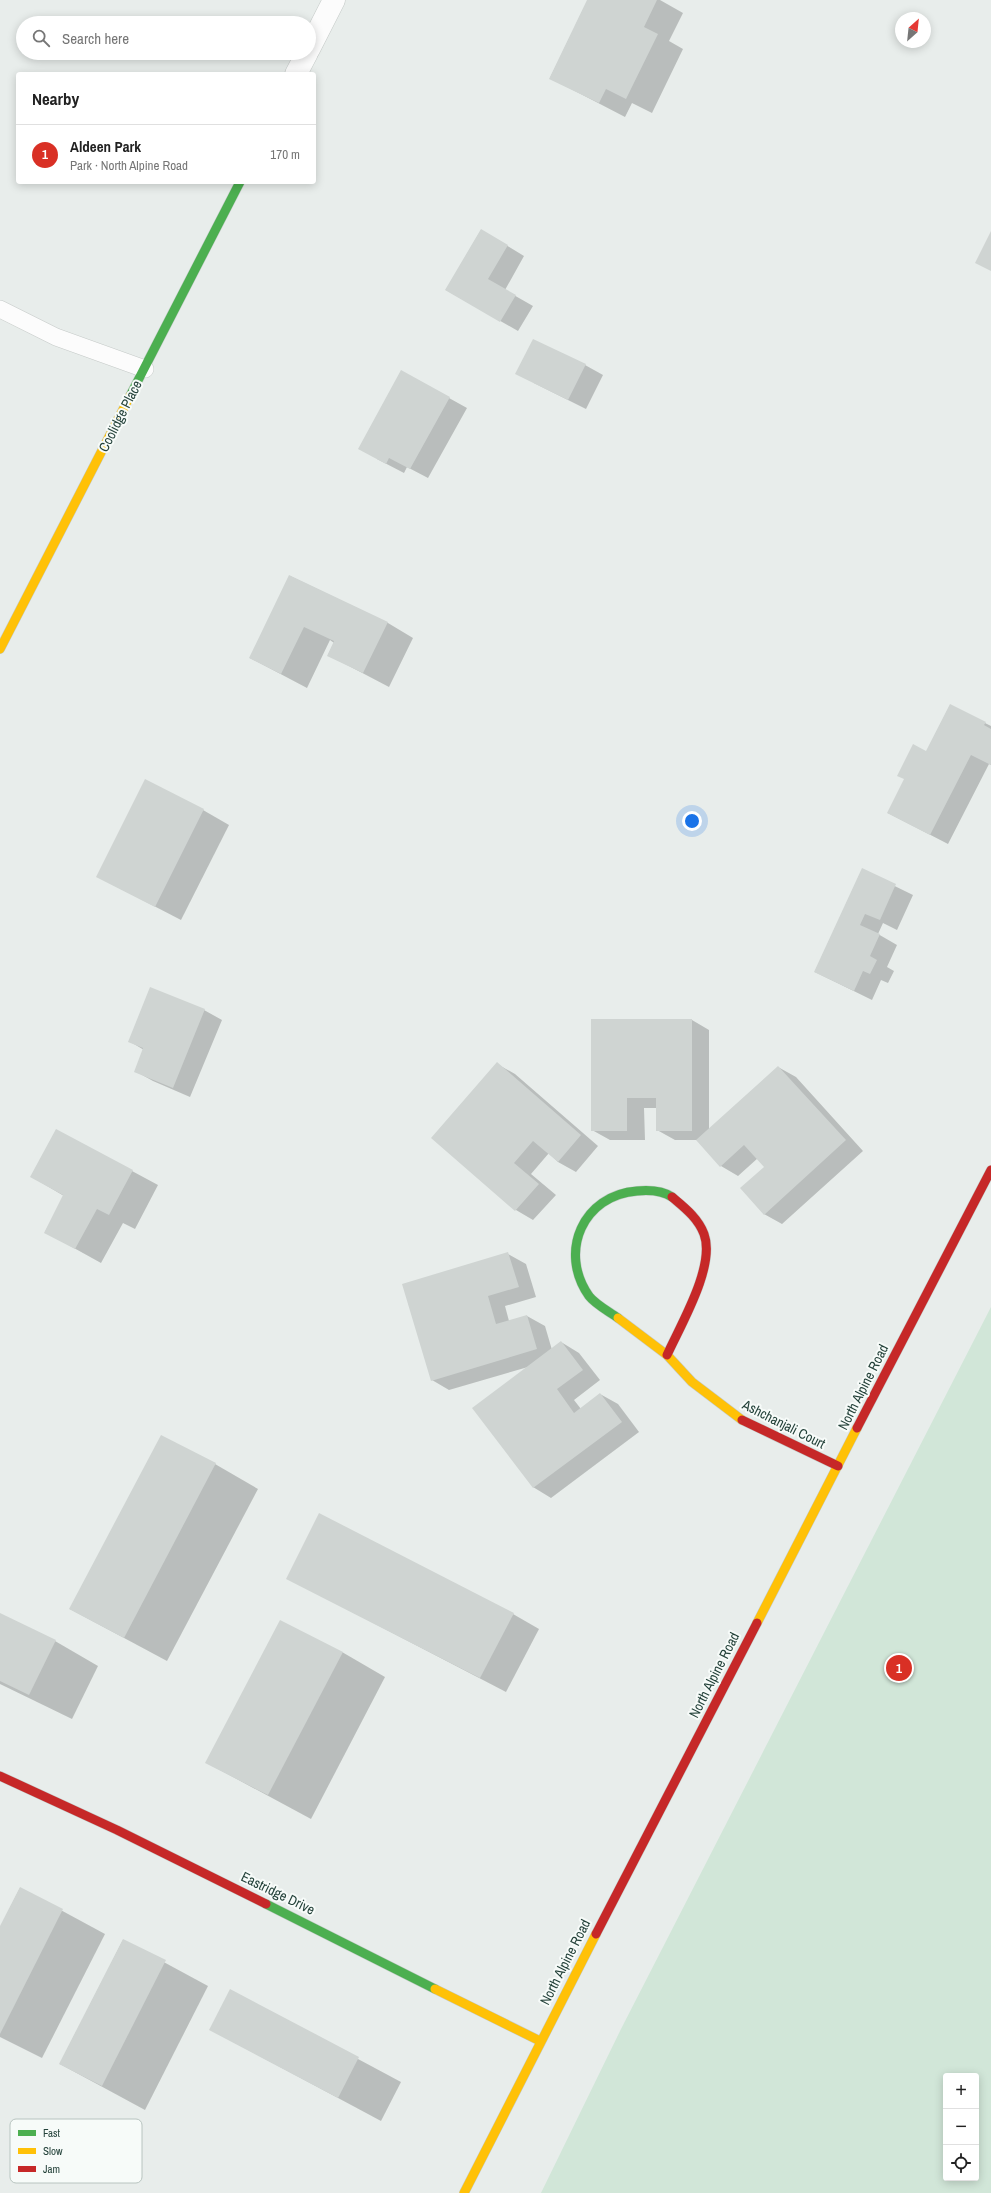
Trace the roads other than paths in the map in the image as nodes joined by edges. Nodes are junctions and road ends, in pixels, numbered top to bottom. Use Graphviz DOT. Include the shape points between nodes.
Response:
graph roads {
  1 [pos="334,0"];
  2 [pos="316,35"];
  3 [pos="303,60"];
  4 [pos="297,72"];
  5 [pos="239,184"];
  6 [pos="0,309"];
  7 [pos="144,369"];
  8 [pos="0,650"];
  9 [pos="991,1170"];
  10 [pos="667,1356"];
  11 [pos="838,1466"];
  12 [pos="0,1776"];
  13 [pos="540,2041"];
  14 [pos="464,2193"];
  1 -- 2 [label="street"];
  3 -- 4 [label="street"];
  5 -- 7 [label="street, Coolidge Place"];
  6 -- 7 [label="lane" via="56,337"];
  7 -- 8 [label="street, Coolidge Place"];
  9 -- 11 [label="street, North Alpine Road"];
  10 -- 10 [label="street, Ashchanjali Court" via="699,1285 706,1261 704,1235 691,1213 671,1196 647,1190 621,1192 599,1204 582,1224 575,1249 578,1274 590,1297"];
  10 -- 11 [label="street, Ashchanjali Court" via="692,1382 738,1418"];
  11 -- 13 [label="street, North Alpine Road"];
  12 -- 13 [label="street, Eastridge Drive" via="117,1830"];
  13 -- 14 [label="street, North Alpine Road"];
}
